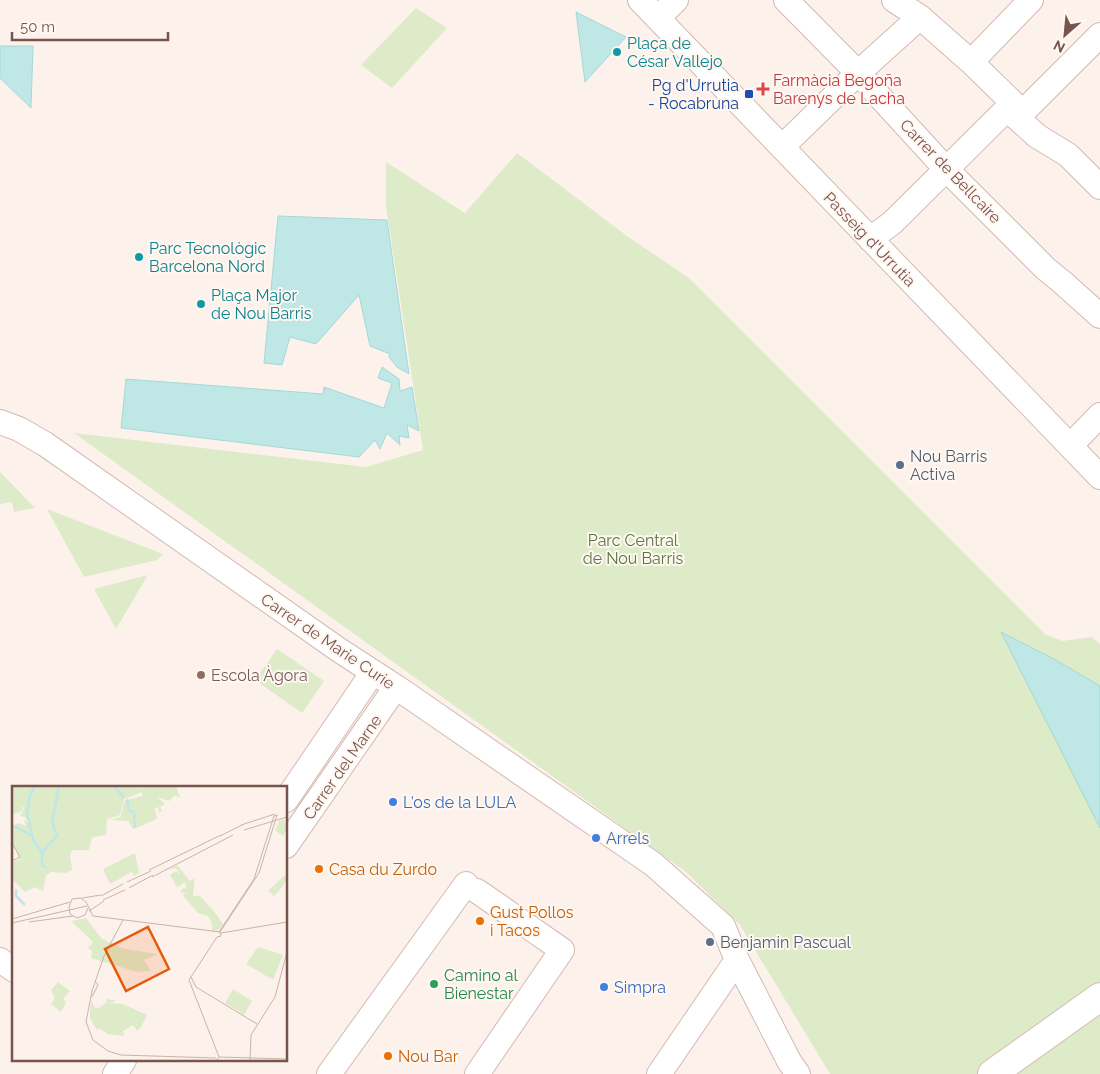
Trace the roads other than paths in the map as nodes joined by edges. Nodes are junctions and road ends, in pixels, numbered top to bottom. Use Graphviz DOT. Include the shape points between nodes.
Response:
graph roads {
  1 [pos="640,0"];
  2 [pos="676,0"];
  3 [pos="786,0"];
  4 [pos="1030,0"];
  5 [pos="898,1"];
  6 [pos="920,17"];
  7 [pos="658,18"];
  8 [pos="1100,36"];
  9 [pos="971,62"];
  10 [pos="858,73"];
  11 [pos="1015,111"];
  12 [pos="782,147"];
  13 [pos="946,169"];
  14 [pos="1100,186"];
  15 [pos="870,239"];
  16 [pos="1100,316"];
  17 [pos="1100,415"];
  18 [pos="0,422"];
  19 [pos="1070,446"];
  20 [pos="1100,477"];
  21 [pos="373,672"];
  22 [pos="396,687"];
  23 [pos="288,797"];
  24 [pos="288,843"];
  25 [pos="0,960"];
  26 [pos="738,960"];
  27 [pos="12,969"];
  28 [pos="1100,997"];
  29 [pos="123,1062"];
  30 [pos="115,1074"];
  31 [pos="329,1074"];
  32 [pos="477,1074"];
  33 [pos="659,1074"];
  34 [pos="798,1074"];
  35 [pos="992,1074"];
  1 -- 7 [label="street, Passeig d'Urrutia"];
  2 -- 7 [label="street"];
  3 -- 10 [label="street, Carrer de Bellcaire"];
  4 -- 9 [label="street"];
  5 -- 6 [label="street"];
  6 -- 9 [label="street"];
  6 -- 10 [label="street"];
  7 -- 12 [label="street, Passeig d'Urrutia"];
  8 -- 11 [label="street"];
  9 -- 11 [label="street"];
  10 -- 12 [label="street"];
  10 -- 13 [label="street, Carrer de Bellcaire"];
  11 -- 13 [label="street"];
  11 -- 14 [label="street" via="1038,136 1068,155"];
  12 -- 15 [label="street, Passeig d'Urrutia"];
  13 -- 15 [label="street" via="892,223"];
  13 -- 16 [label="street, Carrer de Bellcaire" via="1046,269"];
  15 -- 19 [label="street, Passeig d'Urrutia"];
  17 -- 19 [label="street"];
  18 -- 21 [label="street, Carrer de Marie Curie" via="45,444"];
  19 -- 20 [label="street, Passeig d'Urrutia"];
  21 -- 22 [label="street, Carrer de Marie Curie"];
  21 -- 23 [label="street, Carrer del Marne"];
  22 -- 24 [label="street, Carrer del Marne"];
  22 -- 26 [label="street, Carrer de Marie Curie" via="653,864 724,926"];
  25 -- 27 [label="street"];
  26 -- 33 [label="street"];
  26 -- 34 [label="street, Carrer de Marie Curie"];
  28 -- 35 [label="street"];
  29 -- 30 [label="street"];
  31 -- 32 [label="street" via="471,887 562,950"];
}
